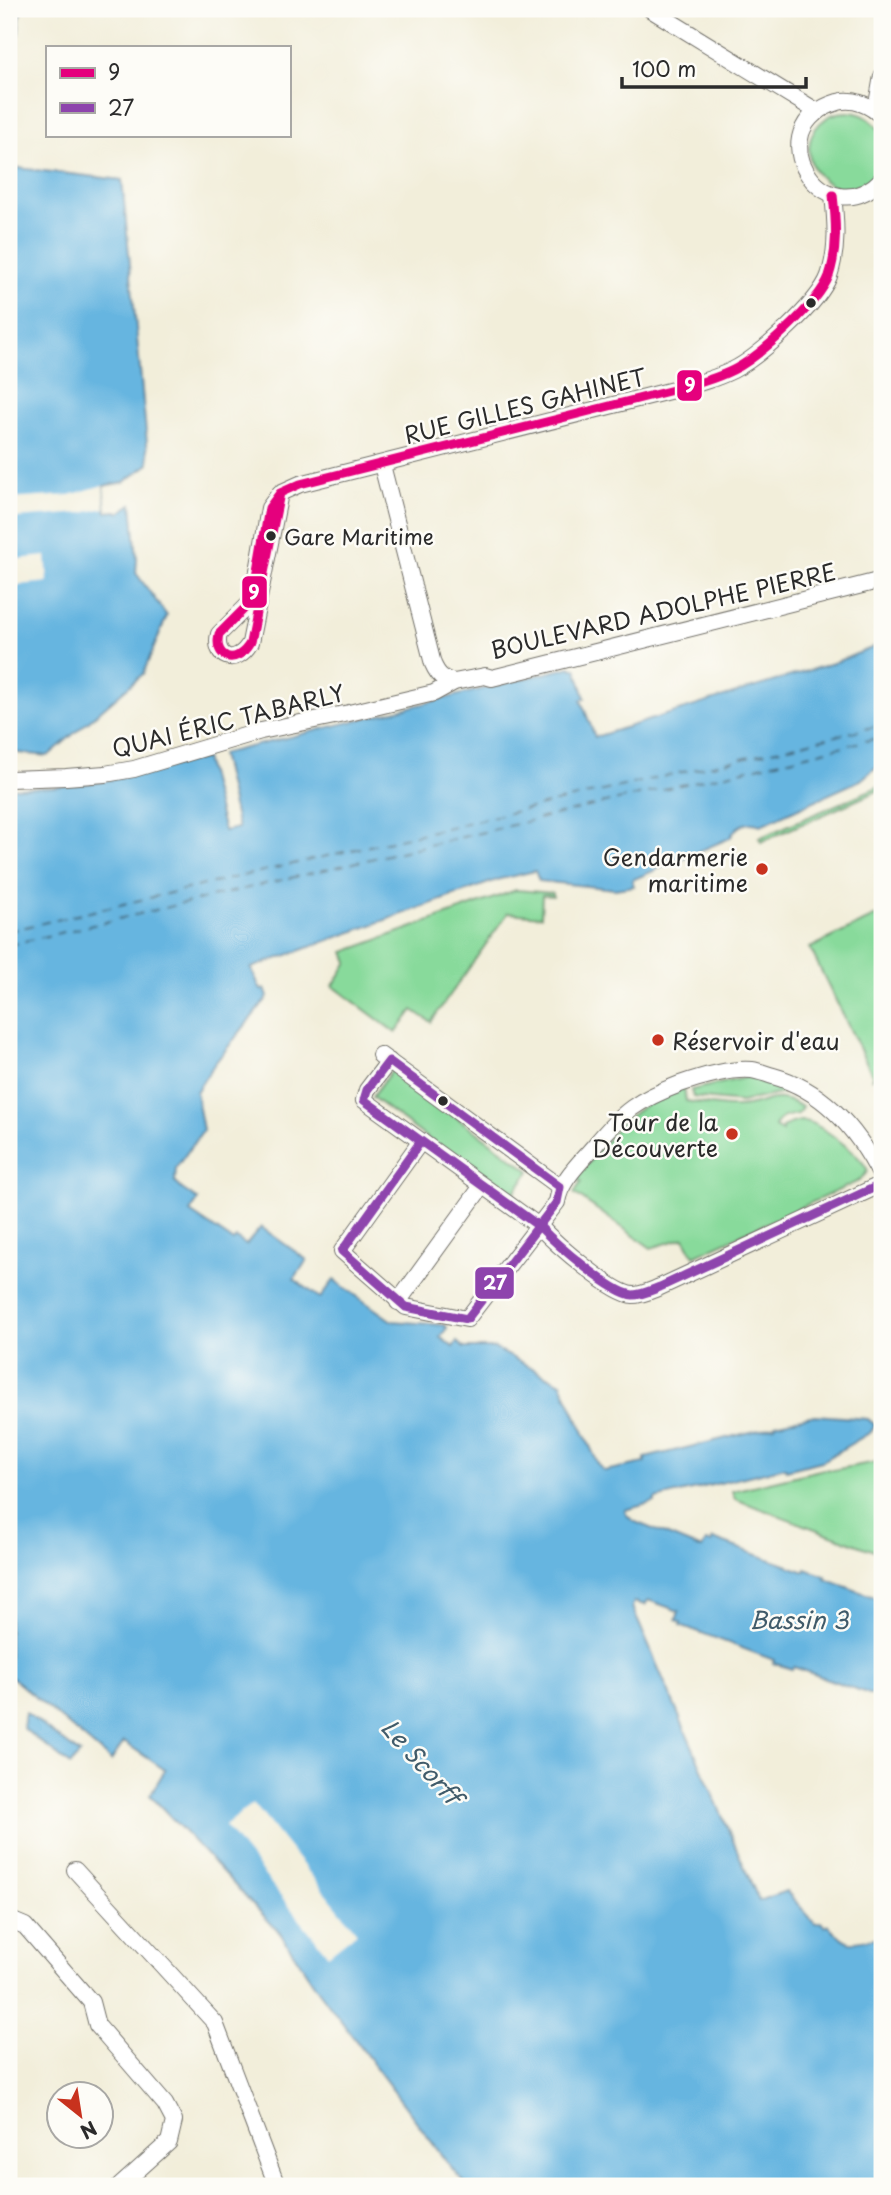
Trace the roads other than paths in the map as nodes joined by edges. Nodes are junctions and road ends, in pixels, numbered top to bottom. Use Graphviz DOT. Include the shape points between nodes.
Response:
graph roads {
  1 [pos="650,9"];
  2 [pos="882,76"];
  3 [pos="818,112"];
  4 [pos="879,113"];
  5 [pos="882,179"];
  6 [pos="833,195"];
  7 [pos="382,465"];
  8 [pos="280,493"];
  9 [pos="882,580"];
  10 [pos="454,682"];
  11 [pos="9,779"];
  12 [pos="421,1141"];
  13 [pos="882,1178"];
  14 [pos="882,1184"];
  15 [pos="482,1186"];
  16 [pos="560,1188"];
  17 [pos="540,1227"];
  18 [pos="398,1302"];
  19 [pos="75,1870"];
  20 [pos="9,1923"];
  21 [pos="120,2186"];
  22 [pos="277,2186"];
  1 -- 3 [label="street"];
  2 -- 4 [label="street"];
  3 -- 4 [label="street" via="853,101"];
  3 -- 6 [label="street" via="804,128 800,163 813,181"];
  5 -- 6 [label="street" via="860,193"];
  6 -- 7 [label="street, RUE GILLES GAHINET" via="836,243 827,279 772,342 737,369 677,389"];
  7 -- 8 [label="street, RUE GILLES GAHINET"];
  7 -- 10 [label="street" via="433,664 438,675"];
  8 -- 8 [label="street" via="269,508 253,600 219,634 219,649 229,657 244,653 250,643"];
  9 -- 10 [label="street, BOULEVARD ADOLPHE PIERRE" via="492,678"];
  10 -- 11 [label="street, QUAI ÉRIC TABARLY" via="434,693 261,731 134,769"];
  12 -- 15 [label="street"];
  12 -- 16 [label="street" via="358,1096 367,1090 385,1058"];
  12 -- 18 [label="street" via="342,1251"];
  13 -- 16 [label="street" via="847,1124 817,1095 752,1070 704,1075 649,1096 616,1119"];
  14 -- 17 [label="street" via="660,1287 633,1295 611,1285"];
  15 -- 17 [label="street"];
  15 -- 18 [label="street"];
  16 -- 17 [label="street" via="557,1202"];
  17 -- 18 [label="street" via="467,1319"];
  19 -- 22 [label="street" via="215,2023"];
  20 -- 21 [label="street" via="26,1926 91,2002 97,2025 165,2104 174,2122 169,2142"];
}
